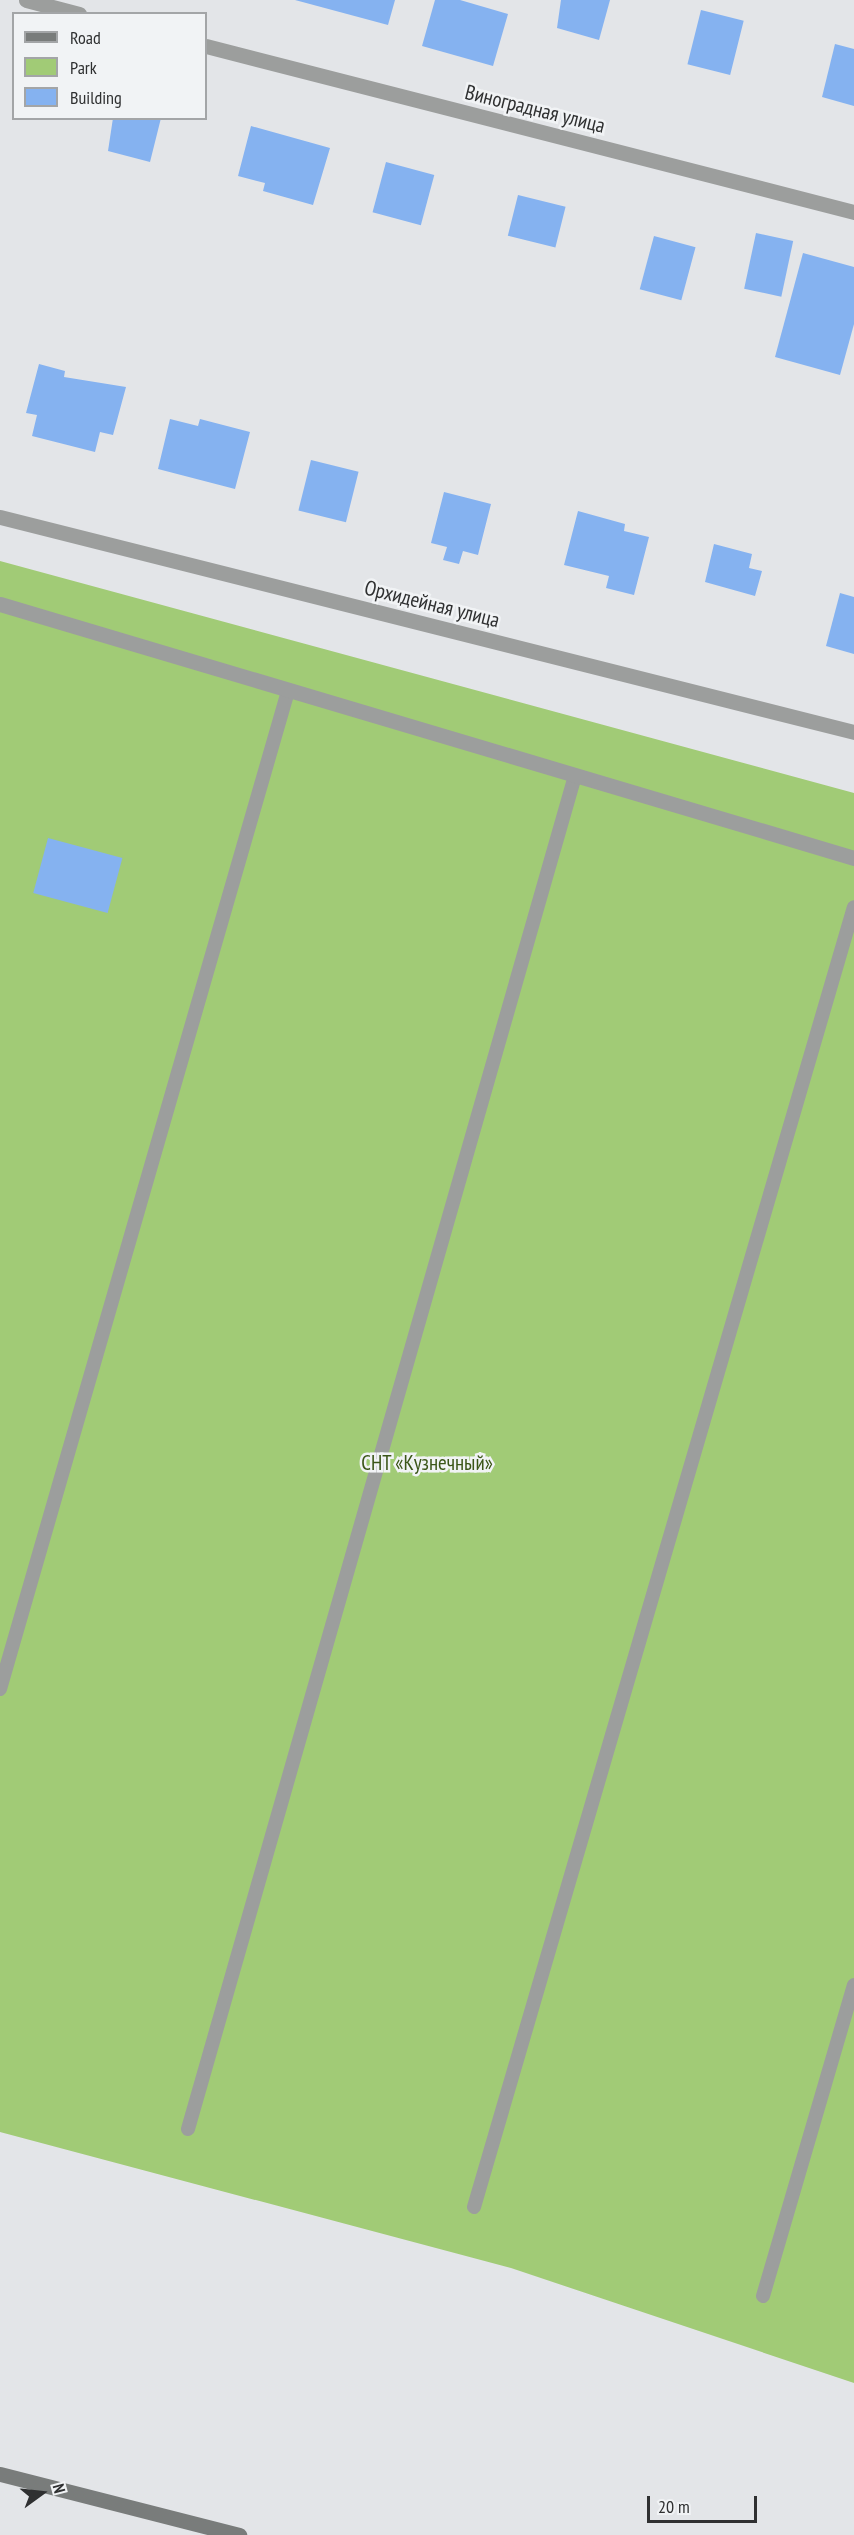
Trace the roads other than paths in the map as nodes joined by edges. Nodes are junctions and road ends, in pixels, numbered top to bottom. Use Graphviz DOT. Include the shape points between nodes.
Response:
graph roads {
  1 [pos="26,0"];
  2 [pos="71,12"];
  3 [pos="207,46"];
  4 [pos="854,212"];
  5 [pos="0,517"];
  6 [pos="0,604"];
  7 [pos="288,691"];
  8 [pos="854,732"];
  9 [pos="575,776"];
  10 [pos="854,858"];
  11 [pos="854,907"];
  12 [pos="0,1689"];
  13 [pos="854,1985"];
  14 [pos="188,2129"];
  15 [pos="474,2207"];
  16 [pos="763,2296"];
  17 [pos="0,2474"];
  18 [pos="239,2535"];
  1 -- 2 [label="street"];
  3 -- 4 [label="street, Виноградная улица"];
  5 -- 8 [label="street, Орхидейная улица"];
  6 -- 7 [label="street"];
  7 -- 9 [label="street"];
  7 -- 12 [label="lane"];
  9 -- 10 [label="street"];
  9 -- 14 [label="lane"];
  11 -- 15 [label="lane"];
  13 -- 16 [label="lane"];
  17 -- 18 [label="main road"];
}
